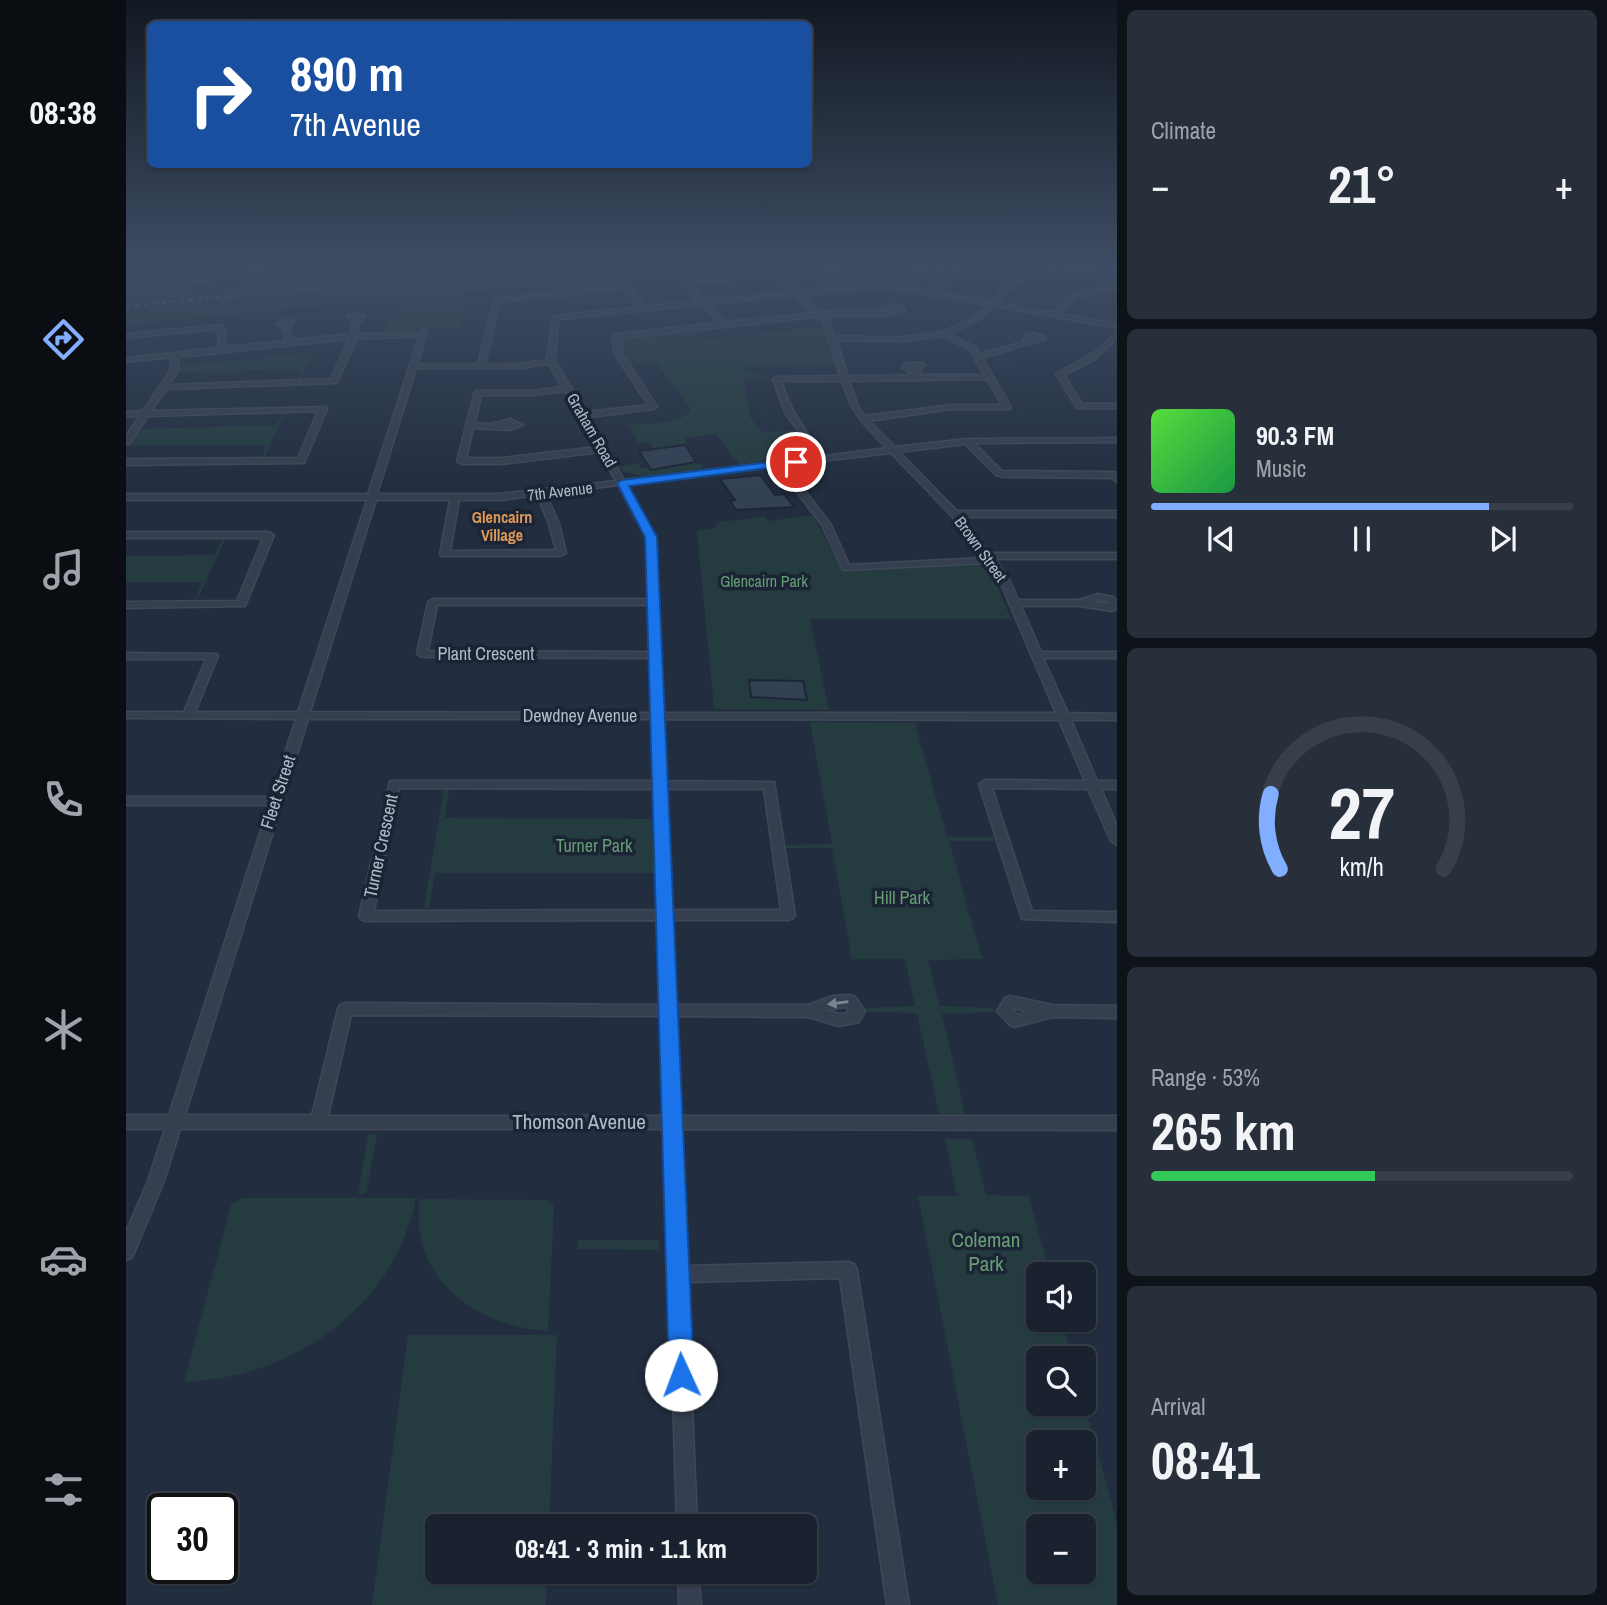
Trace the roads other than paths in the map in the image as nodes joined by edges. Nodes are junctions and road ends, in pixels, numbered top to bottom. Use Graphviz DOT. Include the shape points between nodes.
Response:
graph roads {
  1 [pos="222,340"];
  2 [pos="289,340"];
  3 [pos="323,340"];
  4 [pos="353,340"];
  5 [pos="421,340"];
  6 [pos="487,340"];
  7 [pos="553,340"];
  8 [pos="617,340"];
  9 [pos="832,340"];
  10 [pos="956,340"];
  11 [pos="1112,340"];
  12 [pos="290,343"];
  13 [pos="1026,343"];
  14 [pos="223,349"];
  15 [pos="174,355"];
  16 [pos="978,357"];
  17 [pos="126,360"];
  18 [pos="551,362"];
  19 [pos="413,366"];
  20 [pos="481,366"];
  21 [pos="990,377"];
  22 [pos="846,380"];
  23 [pos="163,387"];
  24 [pos="568,388"];
  25 [pos="1117,406"];
  26 [pos="126,414"];
  27 [pos="144,414"];
  28 [pos="584,415"];
  29 [pos="863,419"];
  30 [pos="470,425"];
  31 [pos="494,425"];
  32 [pos="1117,440"];
  33 [pos="967,441"];
  34 [pos="126,442"];
  35 [pos="602,449"];
  36 [pos="892,450"];
  37 [pos="823,458"];
  38 [pos="126,462"];
  39 [pos="780,464"];
  40 [pos="1117,479"];
  41 [pos="622,483"];
  42 [pos="541,493"];
  43 [pos="126,496"];
  44 [pos="371,497"];
  45 [pos="455,497"];
  46 [pos="955,514"];
  47 [pos="1117,514"];
  48 [pos="126,535"];
  49 [pos="1117,556"];
  50 [pos="990,558"];
  51 [pos="654,602"];
  52 [pos="1016,603"];
  53 [pos="1080,603"];
  54 [pos="126,605"];
  55 [pos="657,655"];
  56 [pos="1038,655"];
  57 [pos="1117,655"];
  58 [pos="126,656"];
  59 [pos="126,715"];
  60 [pos="188,715"];
  61 [pos="303,715"];
  62 [pos="659,716"];
  63 [pos="1064,716"];
  64 [pos="1117,716"];
  65 [pos="660,785"];
  66 [pos="1093,785"];
  67 [pos="1117,785"];
  68 [pos="126,801"];
  69 [pos="275,801"];
  70 [pos="1117,841"];
  71 [pos="665,916"];
  72 [pos="1117,917"];
  73 [pos="668,1011"];
  74 [pos="808,1011"];
  75 [pos="1052,1011"];
  76 [pos="1117,1012"];
  77 [pos="319,1121"];
  78 [pos="126,1122"];
  79 [pos="175,1122"];
  80 [pos="671,1122"];
  81 [pos="1117,1123"];
  82 [pos="126,1252"];
  83 [pos="678,1274"];
  84 [pos="687,1514"];
  85 [pos="689,1584"];
  86 [pos="690,1605"];
  87 [pos="898,1605"];
  1 -- 14 [label="street"];
  2 -- 12 [label="street"];
  3 -- 12 [label="street"];
  4 -- 23 [label="street" via="334,381"];
  5 -- 19 [label="street, Fleet Street"];
  6 -- 20 [label="street"];
  7 -- 18 [label="street"];
  8 -- 28 [label="street" via="619,354 653,407"];
  9 -- 22 [label="street, Brown Street"];
  10 -- 16 [label="street"];
  11 -- 25 [label="street" via="1083,365 1060,374 1080,406"];
  12 -- 14 [label="street"];
  13 -- 16 [label="street"];
  14 -- 15 [label="street"];
  15 -- 17 [label="street"];
  15 -- 23 [label="street" via="175,369"];
  16 -- 21 [label="street"];
  18 -- 20 [label="street"];
  18 -- 24 [label="street, Graham Road"];
  19 -- 20 [label="street"];
  19 -- 44 [label="street, Fleet Street"];
  21 -- 22 [label="street" via="917,374"];
  21 -- 29 [label="street" via="1007,407 951,407"];
  22 -- 29 [label="street, Brown Street"];
  22 -- 37 [label="street" via="777,379 783,405"];
  23 -- 27 [label="street"];
  24 -- 28 [label="street, Graham Road"];
  24 -- 30 [label="street" via="478,393"];
  26 -- 27 [label="street"];
  27 -- 34 [label="street"];
  27 -- 38 [label="street" via="323,409 301,461"];
  28 -- 35 [label="street, Graham Road"];
  29 -- 36 [label="street, Brown Street"];
  30 -- 31 [label="street"];
  30 -- 35 [label="street" via="461,461"];
  32 -- 33 [label="street, 7th Avenue"];
  33 -- 36 [label="street, 7th Avenue"];
  33 -- 40 [label="street" via="999,473 1114,475"];
  35 -- 41 [label="street, Graham Road"];
  36 -- 37 [label="street, 7th Avenue"];
  36 -- 46 [label="street, Brown Street"];
  37 -- 39 [label="street, 7th Avenue"];
  39 -- 41 [label="street, 7th Avenue"];
  39 -- 50 [label="street" via="826,525 846,568"];
  41 -- 42 [label="street, 7th Avenue"];
  41 -- 51 [label="street, Graham Road" via="651,537"];
  42 -- 45 [label="street, 7th Avenue"];
  42 -- 45 [label="street" via="561,553 445,554"];
  43 -- 44 [label="street, 7th Avenue"];
  44 -- 45 [label="street, 7th Avenue"];
  44 -- 61 [label="street, Fleet Street"];
  46 -- 47 [label="street"];
  46 -- 50 [label="street, Brown Street"];
  48 -- 54 [label="street" via="269,535 241,604"];
  49 -- 50 [label="street"];
  50 -- 52 [label="street, Brown Street"];
  51 -- 55 [label="street, Graham Road"];
  51 -- 55 [label="street, Plant Crescent" via="433,602 422,654"];
  52 -- 53 [label="street"];
  52 -- 56 [label="street, Brown Street"];
  55 -- 62 [label="street, Graham Road"];
  56 -- 57 [label="street"];
  56 -- 63 [label="street, Brown Street"];
  58 -- 60 [label="street" via="213,656"];
  59 -- 60 [label="street, Dewdney Avenue"];
  60 -- 61 [label="street, Dewdney Avenue"];
  61 -- 62 [label="street, Dewdney Avenue"];
  61 -- 69 [label="street, Fleet Street"];
  62 -- 63 [label="street, Dewdney Avenue"];
  62 -- 65 [label="street, Graham Road"];
  63 -- 64 [label="street, Dewdney Avenue"];
  63 -- 66 [label="street, Brown Street"];
  65 -- 71 [label="street, Graham Road"];
  65 -- 71 [label="street" via="770,785 788,915"];
  65 -- 71 [label="street, Turner Crescent" via="394,784 366,916"];
  66 -- 67 [label="street"];
  66 -- 70 [label="street, Brown Street"];
  66 -- 72 [label="street" via="985,784 1027,916"];
  68 -- 69 [label="street"];
  69 -- 79 [label="street, Fleet Street"];
  71 -- 73 [label="street, Graham Road"];
  73 -- 74 [label="street"];
  73 -- 77 [label="street" via="345,1009"];
  73 -- 80 [label="street, Graham Road"];
  75 -- 76 [label="street"];
  77 -- 79 [label="street, Thomson Avenue"];
  77 -- 80 [label="street, Thomson Avenue"];
  78 -- 79 [label="street, Thomson Avenue"];
  79 -- 82 [label="street, Fleet Street"];
  80 -- 81 [label="street, Thomson Avenue"];
  80 -- 83 [label="street, Graham Road"];
  83 -- 84 [label="street, Graham Road"];
  83 -- 87 [label="street" via="848,1270"];
  85 -- 86 [label="street"];
}
